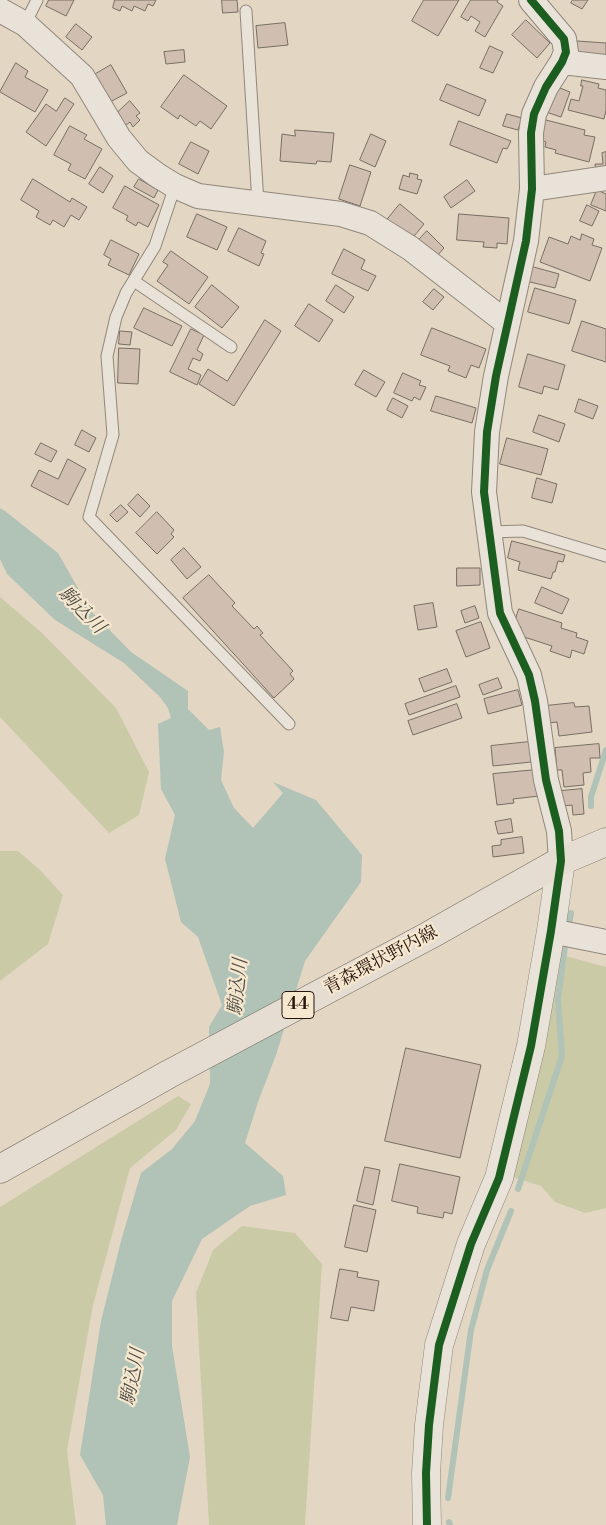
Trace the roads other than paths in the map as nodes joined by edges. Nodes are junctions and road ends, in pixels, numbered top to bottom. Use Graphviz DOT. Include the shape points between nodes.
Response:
graph roads {
  1 [pos="37,0"];
  2 [pos="531,0"];
  3 [pos="0,10"];
  4 [pos="246,11"];
  5 [pos="25,24"];
  6 [pos="562,62"];
  7 [pos="606,67"];
  8 [pos="606,178"];
  9 [pos="175,186"];
  10 [pos="532,189"];
  11 [pos="258,204"];
  12 [pos="134,281"];
  13 [pos="507,323"];
  14 [pos="231,347"];
  15 [pos="489,532"];
  16 [pos="606,556"];
  17 [pos="289,724"];
  18 [pos="606,842"];
  19 [pos="561,861"];
  20 [pos="551,931"];
  21 [pos="606,942"];
  22 [pos="0,1169"];
  23 [pos="427,1525"];
  1 -- 5 [label="lane"];
  2 -- 6 [label="street" via="564,39 566,52"];
  3 -- 5 [label="street"];
  4 -- 11 [label="lane"];
  5 -- 9 [label="street" via="82,76 119,138 138,161"];
  6 -- 7 [label="street"];
  6 -- 10 [label="street" via="534,114 530,133"];
  8 -- 10 [label="street"];
  9 -- 11 [label="street" via="198,196"];
  9 -- 12 [label="lane" via="155,246"];
  10 -- 13 [label="street" via="526,241"];
  11 -- 13 [label="street" via="341,214 370,223 410,248"];
  12 -- 14 [label="lane"];
  12 -- 17 [label="lane" via="116,317 107,356 113,435 88,517"];
  13 -- 15 [label="street" via="487,432 484,492"];
  15 -- 16 [label="lane" via="523,531"];
  15 -- 19 [label="street" via="500,613 529,675 535,701 546,780 559,831"];
  18 -- 19 [label="main road, 青森環状野内線 / 44"];
  19 -- 20 [label="street"];
  19 -- 22 [label="main road, 青森環状野内線 / 44"];
  20 -- 21 [label="street"];
  20 -- 23 [label="street" via="531,1046 499,1178 471,1244 439,1345 428,1424"];
}
